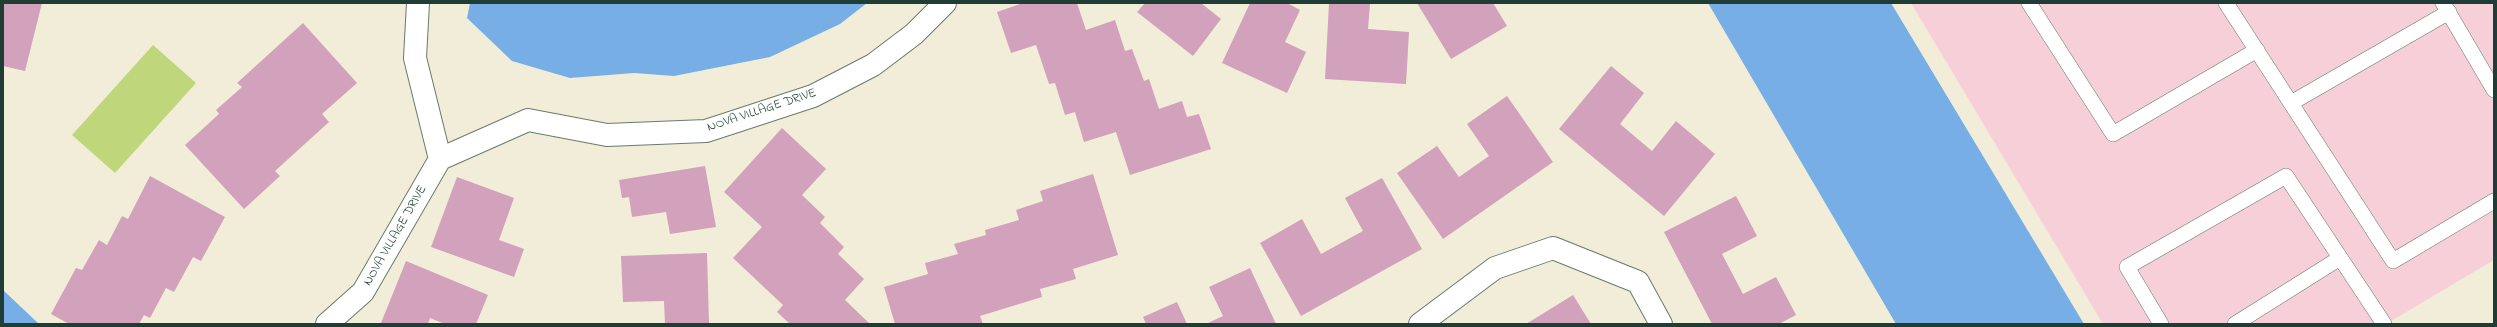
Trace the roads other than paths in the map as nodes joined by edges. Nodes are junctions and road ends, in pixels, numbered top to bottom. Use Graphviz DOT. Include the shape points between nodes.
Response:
graph roads {
  1 [pos="418,3"];
  2 [pos="945,3"];
  3 [pos="2029,3"];
  4 [pos="2226,3"];
  5 [pos="2446,8"];
  6 [pos="2257,50"];
  7 [pos="2494,90"];
  8 [pos="2291,103"];
  9 [pos="440,159"];
  10 [pos="2494,201"];
  11 [pos="2340,258"];
  12 [pos="327,324"];
  13 [pos="1420,324"];
  14 [pos="1661,324"];
  15 [pos="2161,324"];
  16 [pos="2235,324"];
  17 [pos="2384,324"];
  1 -- 9 [label="street" via="415,58"];
  2 -- 9 [label="street, NOVA VILLAGE DRIVE" via="914,34 873,65 813,96 706,130 607,135 528,120"];
  3 -- 6 [label="lane" via="2113,134"];
  4 -- 6 [label="lane"];
  5 -- 7 [label="lane"];
  5 -- 8 [label="lane"];
  6 -- 8 [label="lane"];
  8 -- 10 [label="lane" via="2392,261"];
  9 -- 12 [label="street, NOVA VILLAGE DRIVE" via="363,292"];
  11 -- 15 [label="lane" via="2286,176 2127,267"];
  11 -- 16 [label="lane"];
  11 -- 17 [label="lane"];
  13 -- 14 [label="street" via="1495,268 1553,248 1638,282"];
}
